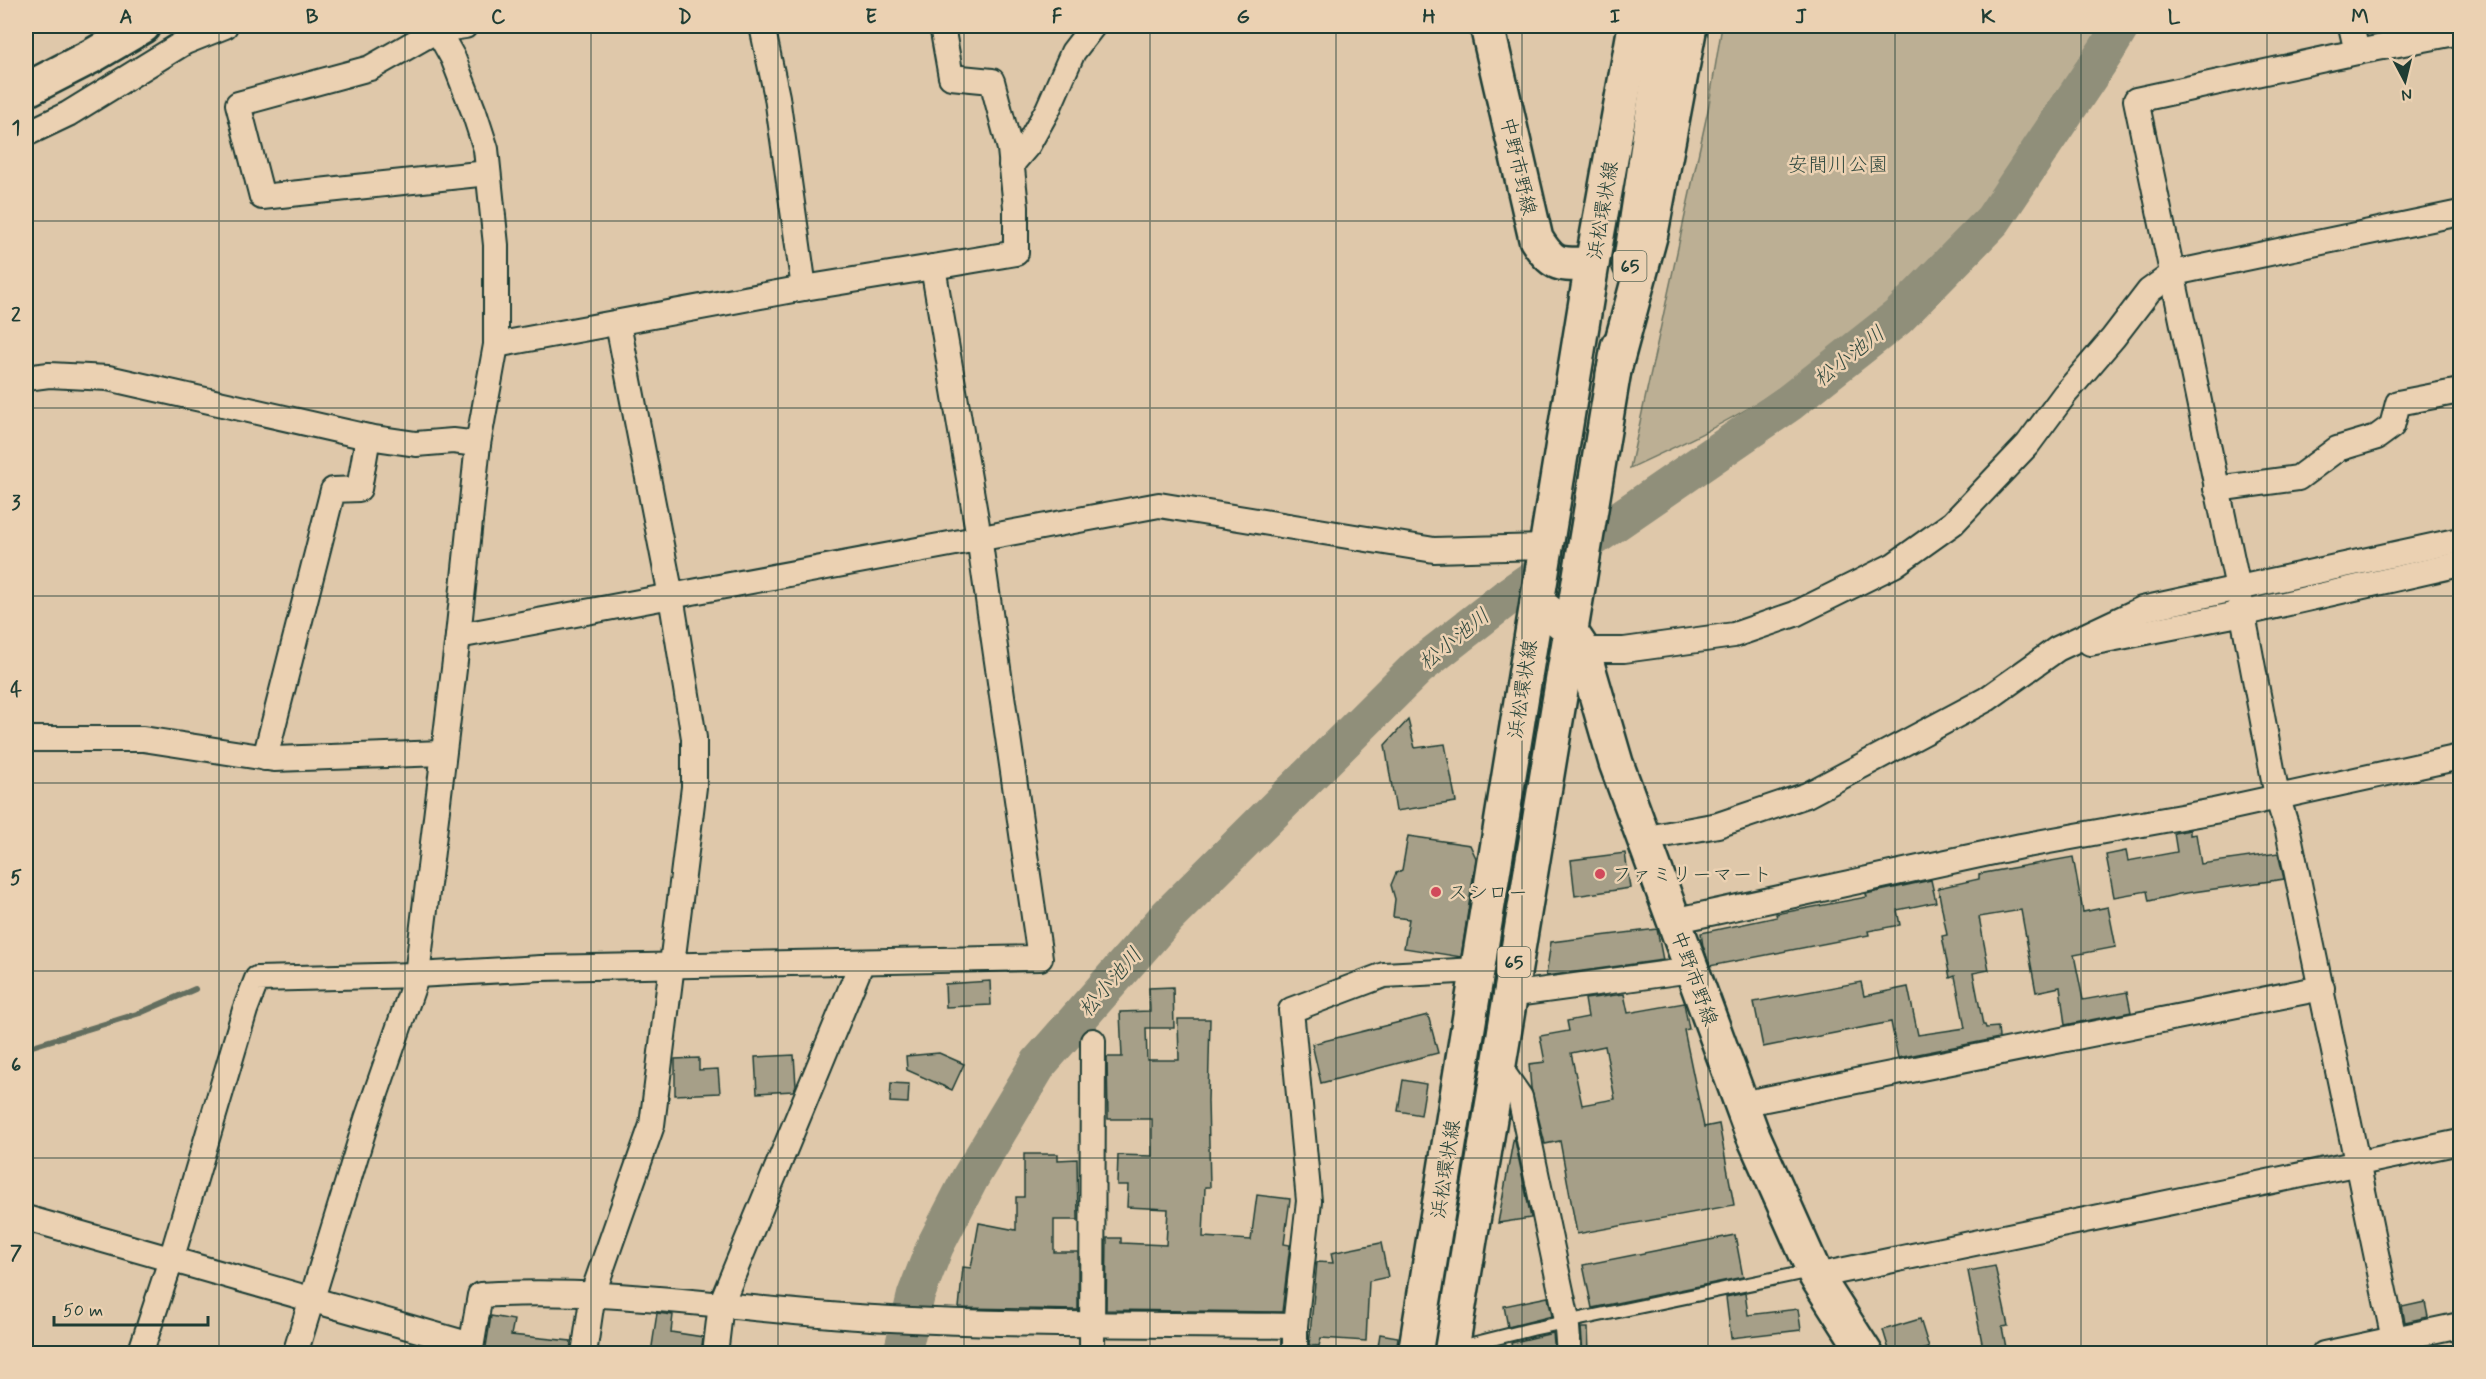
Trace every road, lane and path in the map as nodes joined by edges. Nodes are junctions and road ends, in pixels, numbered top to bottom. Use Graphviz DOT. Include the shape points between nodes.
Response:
graph roads {
  1 [pos="100,26"];
  2 [pos="143,26"];
  3 [pos="225,26"];
  4 [pos="465,26"];
  5 [pos="762,26"];
  6 [pos="942,26"];
  7 [pos="1093,26"];
  8 [pos="1487,26"];
  9 [pos="1666,26"];
  10 [pos="1690,26"];
  11 [pos="2351,26"];
  12 [pos="436,28"];
  13 [pos="1634,31"];
  14 [pos="2460,32"];
  15 [pos="2357,52"];
  16 [pos="26,73"];
  17 [pos="26,90"];
  18 [pos="26,134"];
  19 [pos="1011,165"];
  20 [pos="488,173"];
  21 [pos="2460,213"];
  22 [pos="1592,264"];
  23 [pos="933,267"];
  24 [pos="2174,273"];
  25 [pos="804,288"];
  26 [pos="618,324"];
  27 [pos="496,345"];
  28 [pos="1614,374"];
  29 [pos="26,378"];
  30 [pos="2460,391"];
  31 [pos="368,437"];
  32 [pos="478,444"];
  33 [pos="2216,489"];
  34 [pos="979,537"];
  35 [pos="2460,540"];
  36 [pos="1545,550"];
  37 [pos="2460,564"];
  38 [pos="2238,588"];
  39 [pos="671,596"];
  40 [pos="1537,602"];
  41 [pos="2242,613"];
  42 [pos="458,636"];
  43 [pos="1576,639"];
  44 [pos="2057,650"];
  45 [pos="26,739"];
  46 [pos="443,753"];
  47 [pos="2460,757"];
  48 [pos="266,758"];
  49 [pos="2277,796"];
  50 [pos="1642,839"];
  51 [pos="1673,921"];
  52 [pos="862,962"];
  53 [pos="670,965"];
  54 [pos="1477,970"];
  55 [pos="1692,970"];
  56 [pos="417,975"];
  57 [pos="2322,988"];
  58 [pos="1509,995"];
  59 [pos="1093,1041"];
  60 [pos="1497,1064"];
  61 [pos="1741,1104"];
  62 [pos="2460,1142"];
  63 [pos="2355,1163"];
  64 [pos="26,1218"];
  65 [pos="171,1260"];
  66 [pos="1815,1273"];
  67 [pos="593,1293"];
  68 [pos="312,1300"];
  69 [pos="721,1304"];
  70 [pos="1568,1322"];
  71 [pos="1092,1323"];
  72 [pos="2460,1325"];
  73 [pos="1295,1326"];
  74 [pos="2395,1346"];
  75 [pos="471,1349"];
  76 [pos="1451,1351"];
  77 [pos="140,1353"];
  78 [pos="295,1353"];
  79 [pos="584,1353"];
  80 [pos="715,1353"];
  81 [pos="1092,1353"];
  82 [pos="1296,1353"];
  83 [pos="1415,1353"];
  84 [pos="1569,1353"];
  85 [pos="1866,1353"];
  86 [pos="2324,1353"];
  1 -- 16 [label="main road"];
  2 -- 17 [label="main road"];
  3 -- 18 [label="street" via="186,42 68,114"];
  4 -- 12 [label="street"];
  5 -- 25 [label="street" via="777,97"];
  6 -- 19 [label="street" via="951,77 992,81"];
  7 -- 19 [label="street" via="1073,52 1028,145"];
  8 -- 22 [label="main road, 中野市野線" via="1536,239 1546,255 1559,264"];
  9 -- 28 [label="main road, 浜松環状線 / 65"];
  10 -- 28 [label="main road" via="1651,233"];
  11 -- 15 [label="street"];
  12 -- 20 [label="street" via="453,58 474,112 486,149"];
  12 -- 20 [label="street" via="370,68 238,104 262,197"];
  13 -- 22 [label="main road, 浜松環状線 / 65"];
  14 -- 15 [label="street"];
  15 -- 24 [label="street" via="2136,100"];
  19 -- 23 [label="street" via="1016,253"];
  20 -- 27 [label="street" via="496,245"];
  21 -- 24 [label="street"];
  22 -- 36 [label="main road, 浜松環状線 / 65"];
  23 -- 25 [label="street"];
  23 -- 34 [label="street"];
  24 -- 33 [label="street"];
  24 -- 43 [label="street" via="2149,291 2028,444 1953,523 1894,565 1795,614 1734,635 1624,650"];
  25 -- 26 [label="street"];
  26 -- 27 [label="street"];
  26 -- 39 [label="street"];
  27 -- 32 [label="street"];
  28 -- 43 [label="main road, 浜松環状線 / 65" via="1580,571"];
  29 -- 31 [label="street" via="108,378"];
  30 -- 33 [label="street" via="2398,403 2392,426 2377,437 2337,449 2298,478"];
  31 -- 32 [label="street" via="416,444"];
  31 -- 48 [label="street" via="359,489 333,490"];
  32 -- 42 [label="street"];
  33 -- 38 [label="street"];
  34 -- 36 [label="street" via="1159,505 1434,550"];
  34 -- 39 [label="street"];
  34 -- 52 [label="street" via="1040,958"];
  35 -- 38 [label="street"];
  36 -- 40 [label="main road, 浜松環状線 / 65"];
  37 -- 41 [label="street"];
  38 -- 41 [label="street"];
  38 -- 44 [label="street" via="2142,609"];
  39 -- 42 [label="street"];
  39 -- 53 [label="street" via="694,748 694,787"];
  40 -- 43 [label="main road"];
  40 -- 54 [label="main road, 浜松環状線 / 65"];
  41 -- 44 [label="street"];
  41 -- 49 [label="street"];
  42 -- 46 [label="street"];
  43 -- 50 [label="main road, 中野市野線"];
  43 -- 58 [label="main road, 浜松環状線 / 65"];
  44 -- 50 [label="street" via="1987,699 1807,795 1718,825"];
  45 -- 48 [label="street" via="143,739"];
  46 -- 48 [label="street"];
  46 -- 56 [label="street"];
  47 -- 49 [label="street"];
  49 -- 51 [label="street"];
  49 -- 57 [label="street"];
  50 -- 51 [label="main road, 中野市野線"];
  51 -- 55 [label="main road, 中野市野線"];
  52 -- 53 [label="street"];
  52 -- 69 [label="street"];
  53 -- 56 [label="street"];
  53 -- 67 [label="street" via="652,1125"];
  54 -- 73 [label="street" via="1384,975 1291,1010 1309,1201"];
  54 -- 83 [label="main road, 浜松環状線 / 65"];
  55 -- 58 [label="street"];
  55 -- 61 [label="main road, 中野市野線"];
  56 -- 65 [label="street" via="256,979"];
  56 -- 68 [label="street" via="367,1119"];
  57 -- 61 [label="street"];
  57 -- 63 [label="street"];
  58 -- 60 [label="main road, 浜松環状線 / 65"];
  59 -- 71 [label="street"];
  60 -- 70 [label="street" via="1520,1097"];
  60 -- 76 [label="main road, 浜松環状線 / 65"];
  61 -- 66 [label="main road, 中野市野線"];
  62 -- 63 [label="street"];
  63 -- 66 [label="street"];
  63 -- 74 [label="street"];
  64 -- 65 [label="street"];
  65 -- 68 [label="street"];
  65 -- 77 [label="street"];
  66 -- 70 [label="lane"];
  66 -- 85 [label="main road, 中野市野線"];
  67 -- 69 [label="street"];
  67 -- 75 [label="street" via="480,1295"];
  67 -- 79 [label="street"];
  68 -- 75 [label="street"];
  68 -- 78 [label="street"];
  69 -- 71 [label="street" via="890,1319"];
  69 -- 80 [label="street"];
  70 -- 76 [label="lane"];
  70 -- 84 [label="street"];
  71 -- 73 [label="street"];
  71 -- 81 [label="street"];
  72 -- 74 [label="street"];
  73 -- 82 [label="street"];
  74 -- 86 [label="street"];
}
